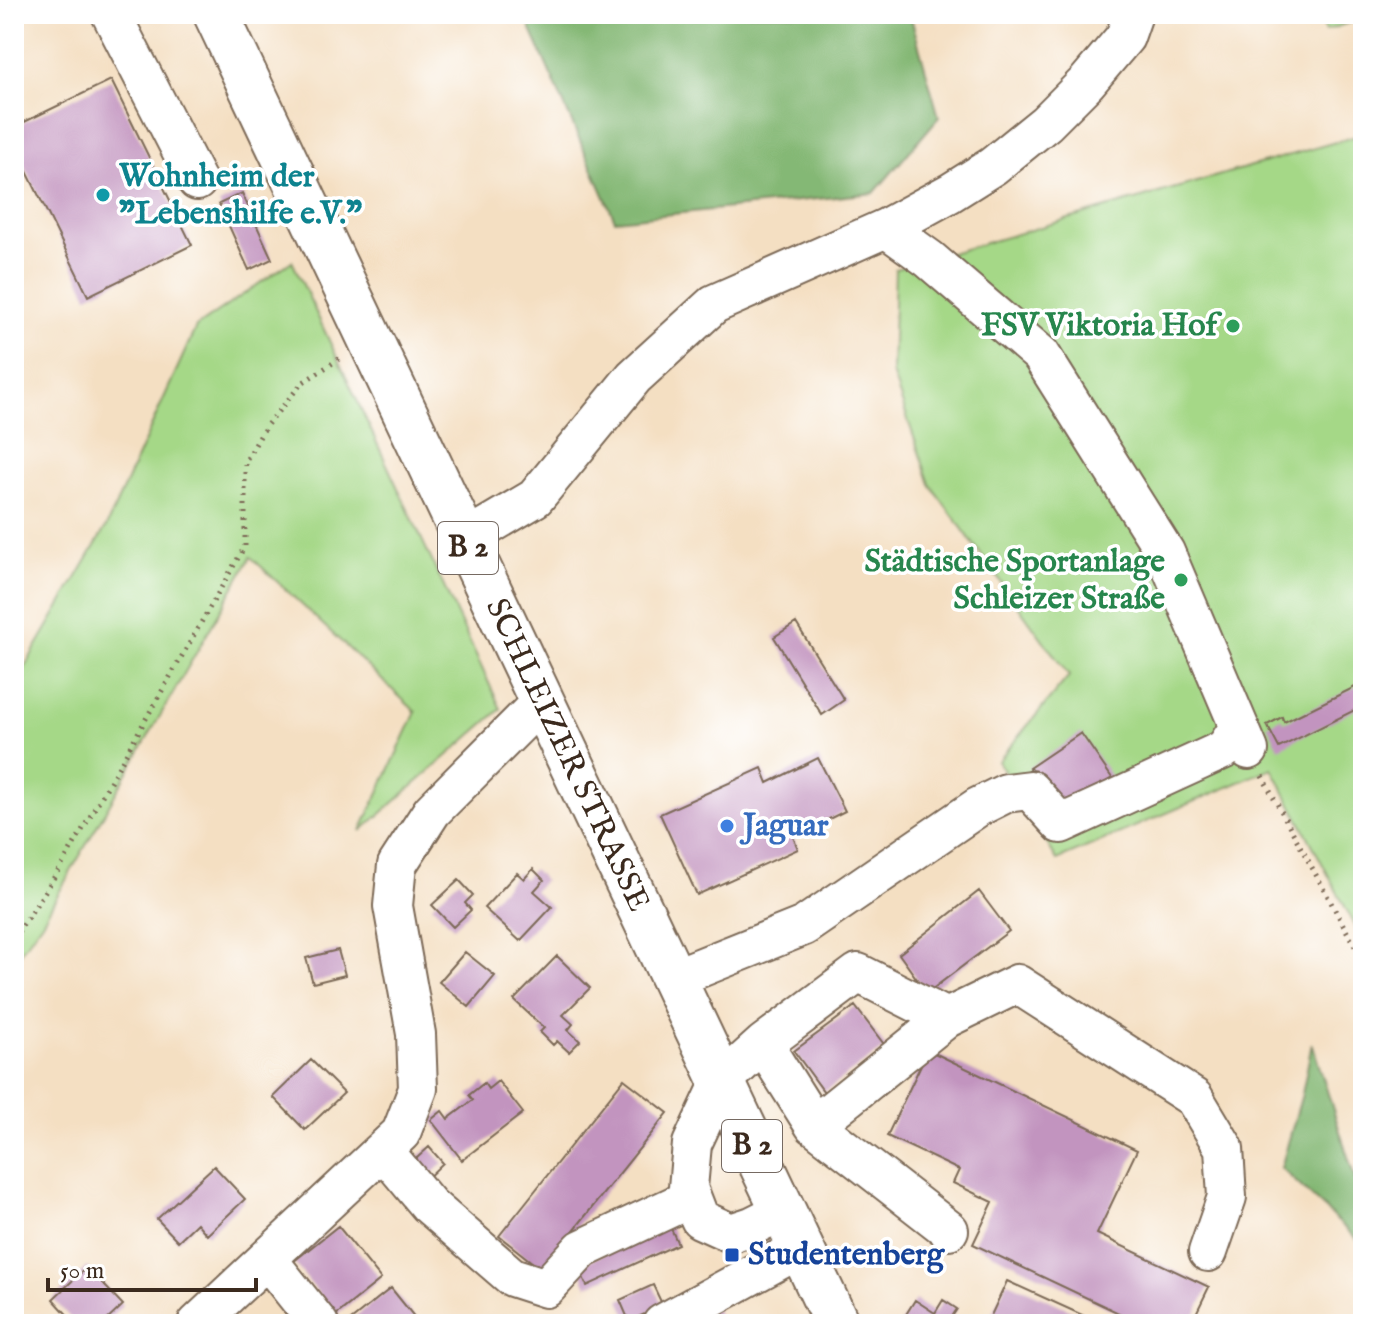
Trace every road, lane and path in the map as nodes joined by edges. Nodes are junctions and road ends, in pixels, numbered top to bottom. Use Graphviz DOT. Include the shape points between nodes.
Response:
graph roads {
  1 [pos="111,14"];
  2 [pos="216,14"];
  3 [pos="1133,14"];
  4 [pos="197,181"];
  5 [pos="886,228"];
  6 [pos="369,338"];
  7 [pos="464,540"];
  8 [pos="541,702"];
  9 [pos="1245,742"];
  10 [pos="14,939"];
  11 [pos="1363,961"];
  12 [pos="672,979"];
  13 [pos="947,1018"];
  14 [pos="763,1044"];
  15 [pos="721,1082"];
  16 [pos="814,1125"];
  17 [pos="383,1150"];
  18 [pos="691,1198"];
  19 [pos="792,1229"];
  20 [pos="949,1230"];
  21 [pos="1208,1252"];
  22 [pos="268,1260"];
  23 [pos="197,1324"];
  24 [pos="319,1324"];
  25 [pos="662,1324"];
  26 [pos="837,1324"];
  1 -- 4 [label="street"];
  2 -- 6 [label="main road, SCHLEIZER STRASSE / B 2"];
  3 -- 5 [label="street" via="1125,37 1046,123 993,166"];
  5 -- 7 [label="street" via="714,304 634,377 535,498"];
  5 -- 9 [label="street" via="1041,355 1165,552"];
  6 -- 7 [label="main road, SCHLEIZER STRASSE / B 2"];
  6 -- 10 [label="path" via="302,383 266,426 245,462 245,546 64,862"];
  7 -- 8 [label="main road, SCHLEIZER STRASSE / B 2"];
  8 -- 12 [label="main road, SCHLEIZER STRASSE / B 2"];
  8 -- 17 [label="street" via="432,811 397,865 393,906 416,1034 418,1089 401,1133"];
  9 -- 11 [label="path"];
  9 -- 12 [label="street" via="1061,824 1030,790 1006,793 804,926"];
  12 -- 15 [label="main road, SCHLEIZER STRASSE / B 2"];
  13 -- 14 [label="street" via="858,973"];
  13 -- 16 [label="street"];
  13 -- 21 [label="street" via="1017,984 1194,1098 1224,1148 1227,1197"];
  14 -- 15 [label="street"];
  14 -- 16 [label="street"];
  15 -- 18 [label="street" via="692,1144"];
  15 -- 19 [label="main road, SCHLEIZER STRASSE / B 2"];
  16 -- 20 [label="street"];
  17 -- 18 [label="street" via="429,1205 500,1267 512,1277 546,1288 582,1249"];
  17 -- 22 [label="street"];
  18 -- 19 [label="street" via="700,1219 731,1233 752,1226"];
  19 -- 25 [label="street"];
  19 -- 26 [label="main road, SCHLEIZER STRASSE / B 2"];
  22 -- 23 [label="street"];
  22 -- 24 [label="street"];
}
